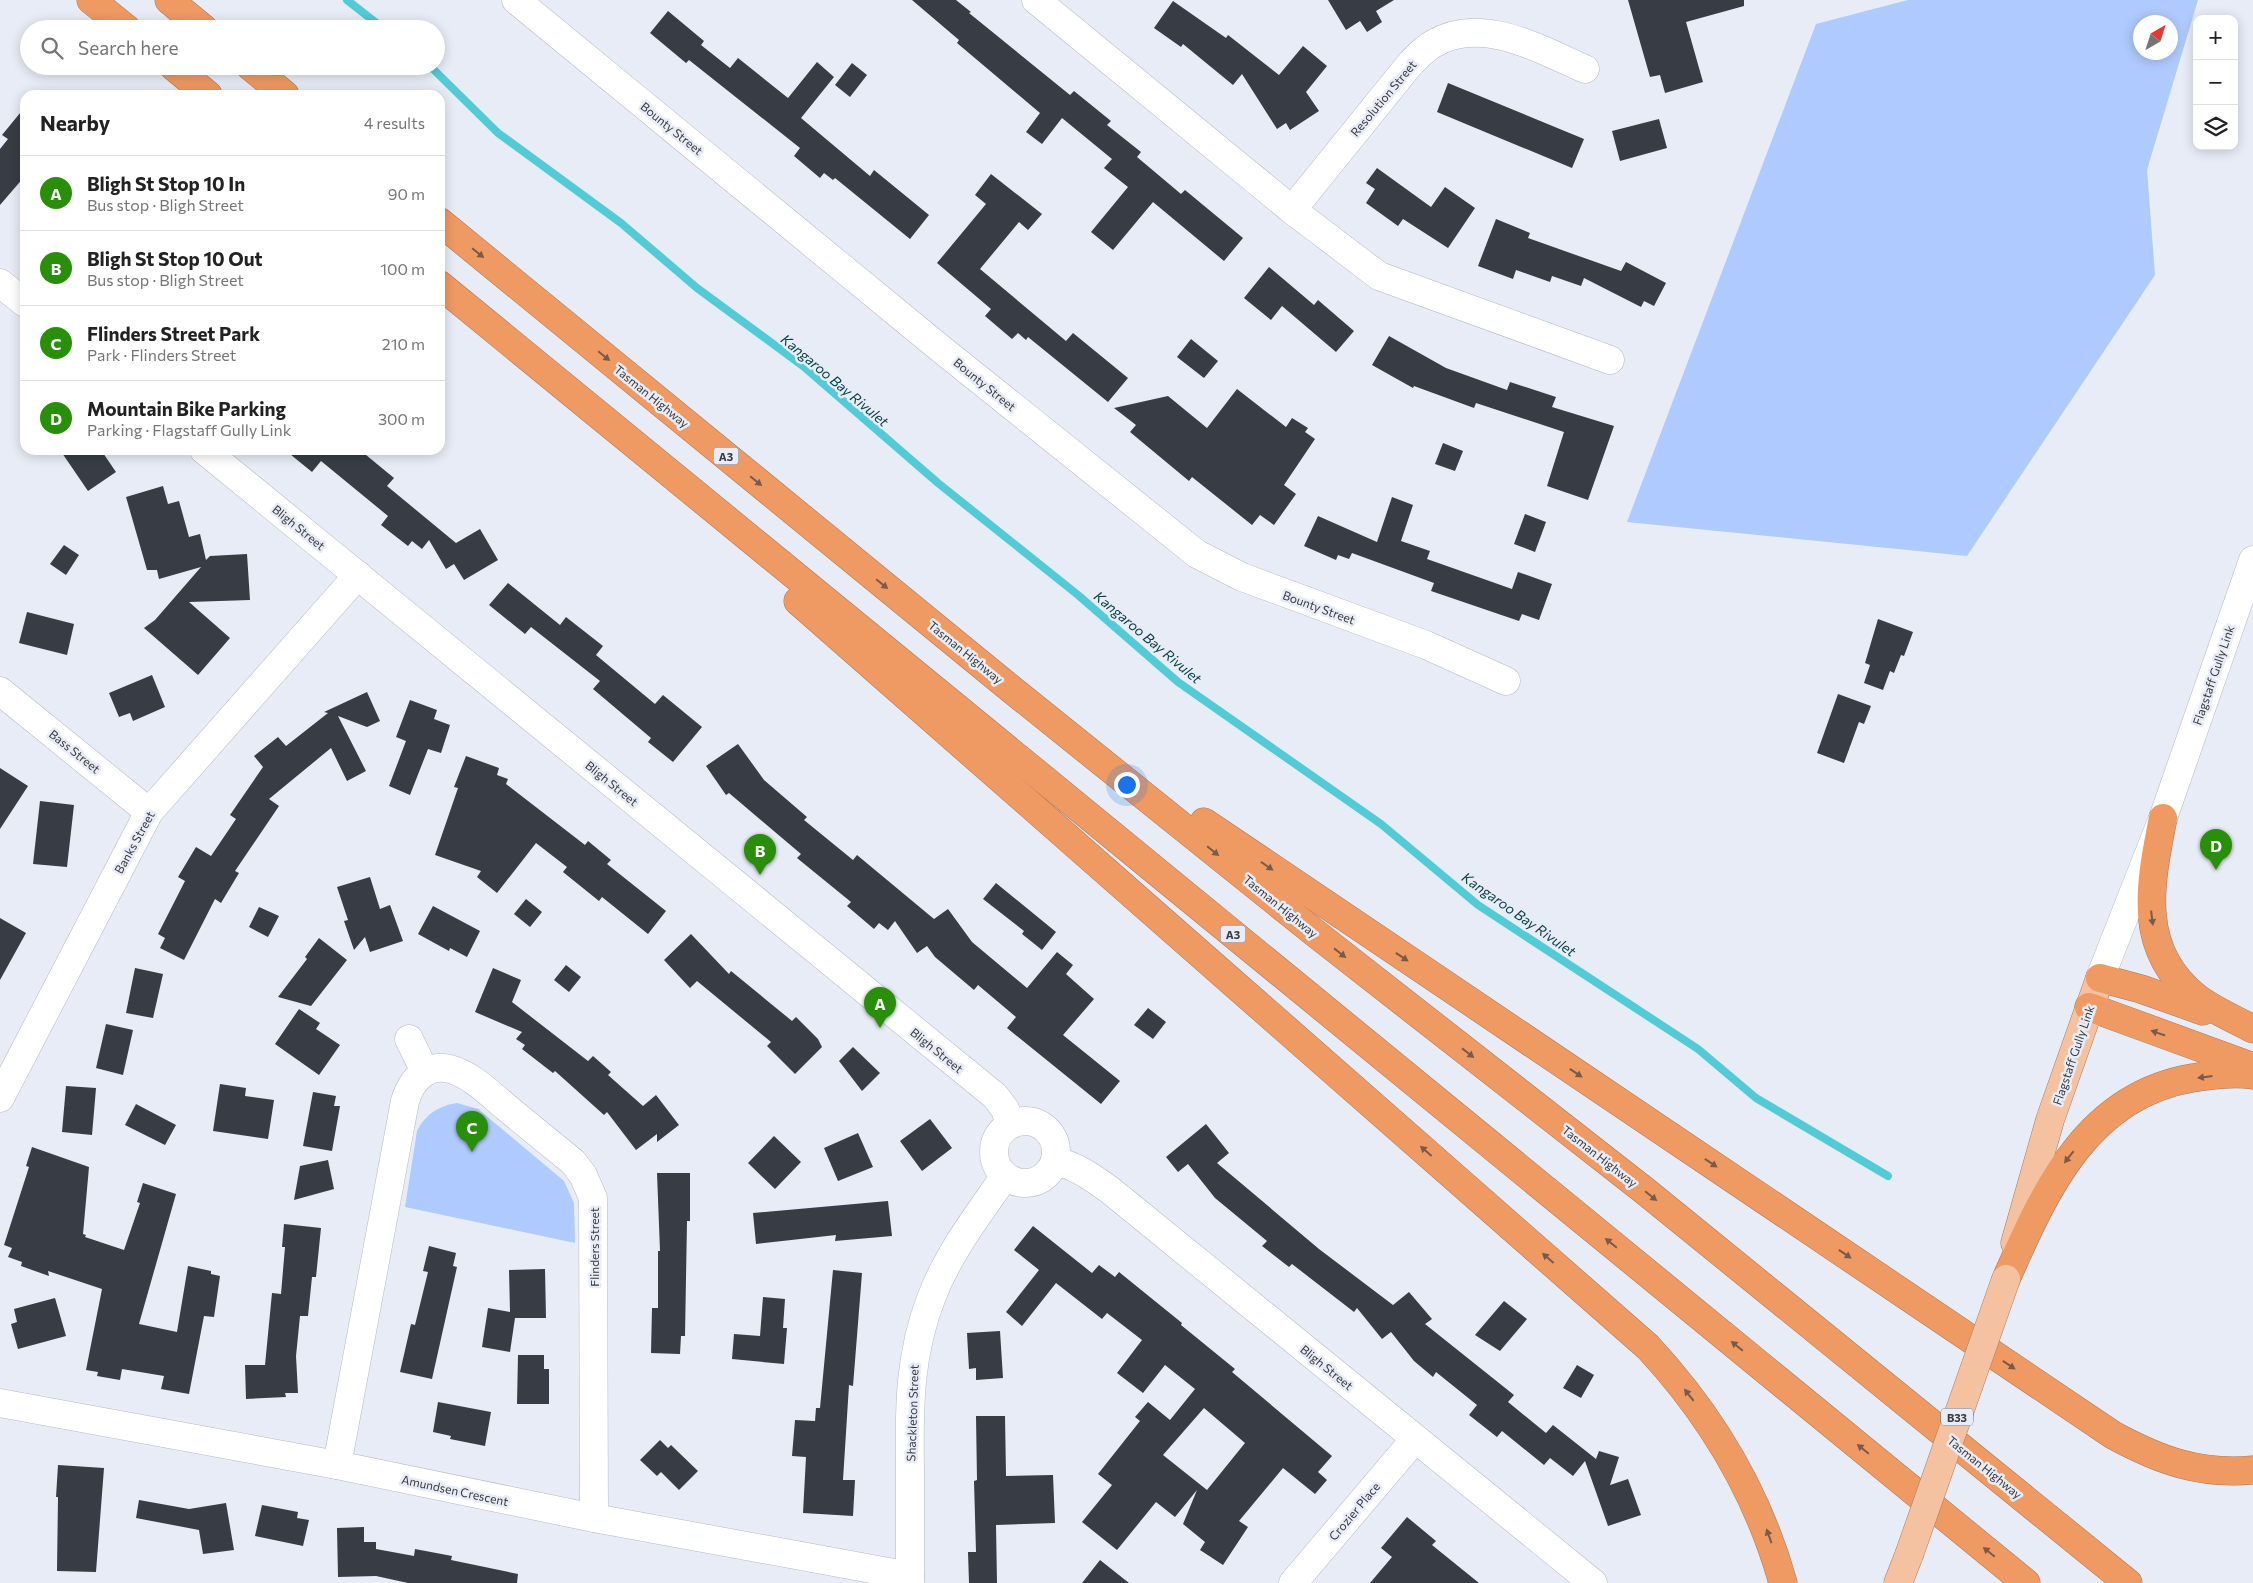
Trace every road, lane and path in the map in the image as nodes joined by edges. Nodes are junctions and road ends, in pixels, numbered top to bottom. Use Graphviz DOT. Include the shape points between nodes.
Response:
graph roads {
  1 [pos="91,0"];
  2 [pos="169,0"];
  3 [pos="516,0"];
  4 [pos="1036,0"];
  5 [pos="116,20"];
  6 [pos="193,20"];
  7 [pos="1585,69"];
  8 [pos="184,75"];
  9 [pos="261,75"];
  10 [pos="202,90"];
  11 [pos="279,90"];
  12 [pos="1292,210"];
  13 [pos="445,226"];
  14 [pos="0,283"];
  15 [pos="445,289"];
  16 [pos="20,299"];
  17 [pos="469,309"];
  18 [pos="1610,360"];
  19 [pos="210,455"];
  20 [pos="2253,560"];
  21 [pos="358,575"];
  22 [pos="1506,681"];
  23 [pos="1012,689"];
  24 [pos="0,691"];
  25 [pos="149,812"];
  26 [pos="2163,818"];
  27 [pos="2100,978"];
  28 [pos="2090,1007"];
  29 [pos="2253,1029"];
  30 [pos="409,1039"];
  31 [pos="2253,1067"];
  32 [pos="425,1072"];
  33 [pos="2253,1076"];
  34 [pos="0,1098"];
  35 [pos="1010,1124"];
  36 [pos="1056,1161"];
  37 [pos="1004,1176"];
  38 [pos="2006,1279"];
  39 [pos="0,1403"];
  40 [pos="1415,1439"];
  41 [pos="337,1465"];
  42 [pos="2253,1470"];
  43 [pos="594,1518"];
  44 [pos="910,1579"];
  45 [pos="1293,1583"];
  46 [pos="1592,1583"];
  47 [pos="1783,1583"];
  48 [pos="1899,1583"];
  49 [pos="2026,1583"];
  50 [pos="2128,1583"];
  1 -- 5 [label="highway"];
  2 -- 6 [label="highway"];
  3 -- 22 [label="street, Bounty Street" via="1197,554 1252,581 1426,645"];
  4 -- 12 [label="street"];
  7 -- 12 [label="street, Resolution Street" via="1496,34 1476,33 1443,38 1410,64"];
  8 -- 10 [label="highway"];
  9 -- 11 [label="highway"];
  12 -- 18 [label="street" via="1379,276"];
  13 -- 23 [label="highway, Tasman Highway / A3, one-way"];
  14 -- 16 [label="street"];
  15 -- 17 [label="highway, A3"];
  47 -- 17 [label="highway, one-way" via="1769,1536 1733,1461 1696,1404 1648,1347"];
  49 -- 17 [label="highway, A3, one-way"];
  19 -- 21 [label="street, Bligh Street"];
  20 -- 26 [label="street, Flagstaff Gully Link"];
  21 -- 25 [label="street, Banks Street"];
  21 -- 35 [label="street, Bligh Street" via="995,1096 1005,1109"];
  23 -- 42 [label="highway, one-way" via="1286,879 2113,1435 2174,1463 2210,1470"];
  23 -- 50 [label="highway, Tasman Highway / A3, one-way" via="1314,933 1668,1210"];
  24 -- 25 [label="street, Bass Street"];
  25 -- 34 [label="street, Banks Street"];
  26 -- 27 [label="street, Flagstaff Gully Link"];
  26 -- 29 [label="highway, one-way" via="2151,905 2155,938 2161,955 2174,977 2198,998"];
  27 -- 28 [label="main road, Flagstaff Gully Link / B33"];
  27 -- 29 [label="highway" via="2141,988"];
  31 -- 28 [label="highway, one-way"];
  28 -- 38 [label="main road, Flagstaff Gully Link / B33" via="2041,1147"];
  30 -- 32 [label="street"];
  32 -- 41 [label="street" via="409,1090 405,1102"];
  32 -- 43 [label="street, Flinders Street" via="448,1069 478,1084 573,1162 589,1186 594,1211"];
  33 -- 38 [label="highway, one-way" via="2239,1073 2175,1081 2121,1107 2097,1126 2060,1170"];
  35 -- 36 [label="street" via="1030,1121 1049,1131 1055,1145"];
  35 -- 37 [label="street" via="996,1138 994,1149 998,1168"];
  36 -- 37 [label="street" via="1038,1181 1021,1183"];
  36 -- 40 [label="street, Bligh Street" via="1070,1164 1111,1191"];
  37 -- 44 [label="street, Shackleton Street" via="960,1240 944,1270 932,1296 914,1354 909,1410"];
  38 -- 48 [label="main road, Flagstaff Gully Link / B33, bridge"];
  39 -- 41 [label="street, Amundsen Crescent"];
  40 -- 45 [label="street, Crozier Place"];
  40 -- 46 [label="street, Bligh Street"];
  41 -- 43 [label="street, Amundsen Crescent"];
  43 -- 44 [label="street, Amundsen Crescent"];
}
